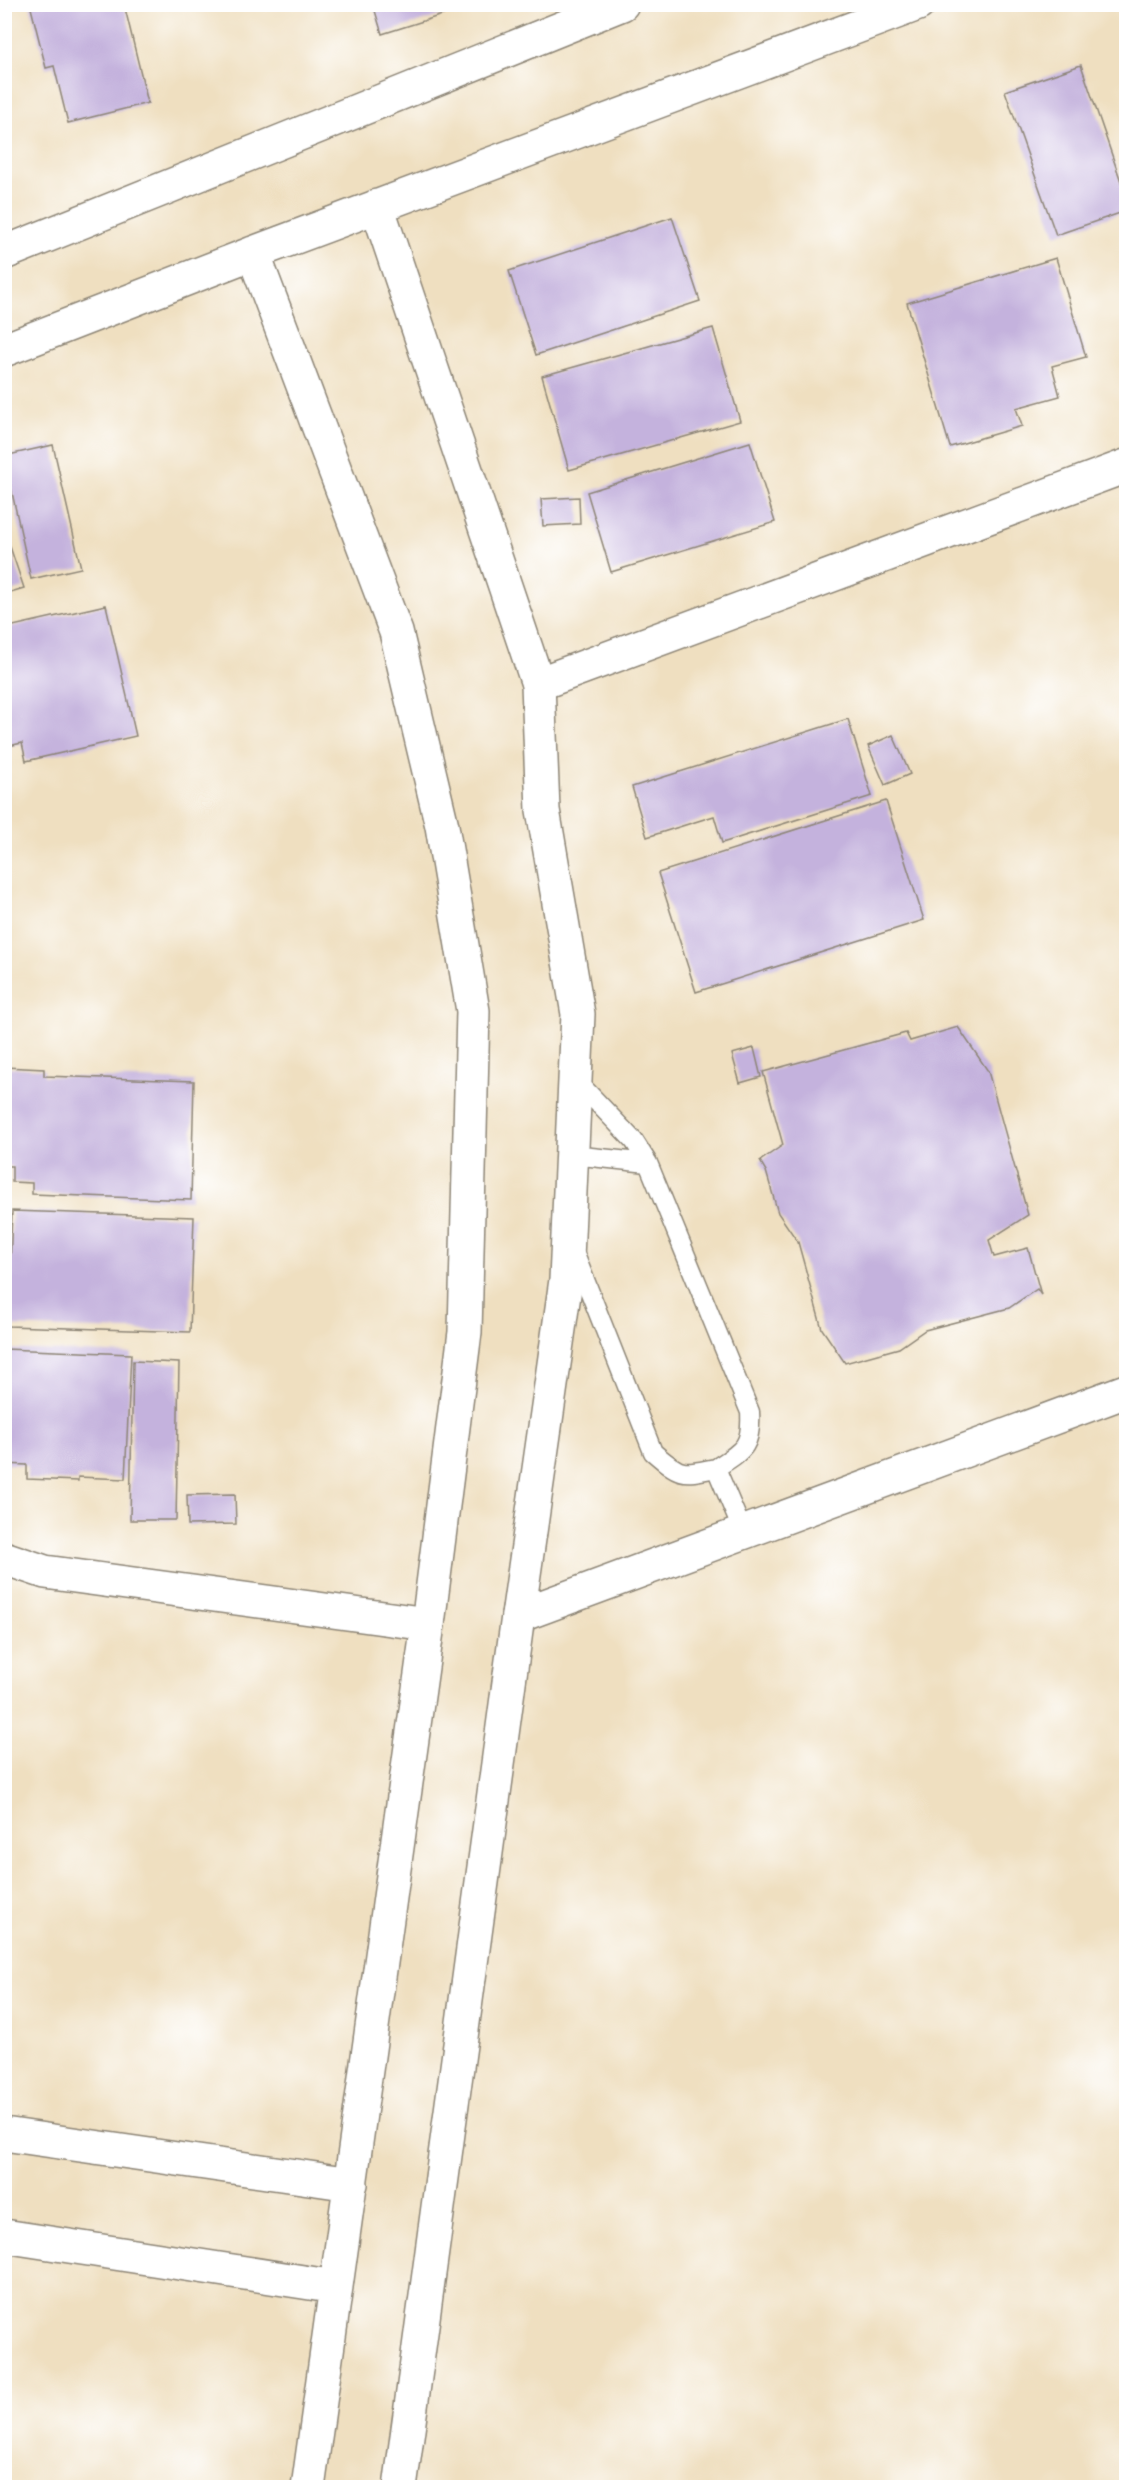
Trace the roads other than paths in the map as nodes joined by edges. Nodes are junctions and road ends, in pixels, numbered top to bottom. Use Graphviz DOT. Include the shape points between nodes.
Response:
graph roads {
  1 [pos="621,4"];
  2 [pos="918,4"];
  3 [pos="377,206"];
  4 [pos="4,253"];
  5 [pos="253,253"];
  6 [pos="4,350"];
  7 [pos="1126,466"];
  8 [pos="538,684"];
  9 [pos="575,1079"];
  10 [pos="572,1155"];
  11 [pos="648,1163"];
  12 [pos="568,1238"];
  13 [pos="1126,1391"];
  14 [pos="716,1468"];
  15 [pos="742,1532"];
  16 [pos="4,1558"];
  17 [pos="518,1616"];
  18 [pos="428,1624"];
  19 [pos="4,2134"];
  20 [pos="351,2184"];
  21 [pos="4,2236"];
  22 [pos="336,2287"];
  23 [pos="308,2487"];
  24 [pos="400,2487"];
  1 -- 4 [label="street"];
  2 -- 3 [label="street"];
  3 -- 5 [label="street"];
  3 -- 8 [label="street"];
  5 -- 6 [label="street"];
  5 -- 18 [label="street" via="396,633 442,826 473,1011 465,1332"];
  7 -- 8 [label="street"];
  8 -- 9 [label="street" via="543,810 578,1014"];
  9 -- 10 [label="street"];
  9 -- 11 [label="lane" via="634,1141"];
  10 -- 11 [label="lane"];
  10 -- 12 [label="street"];
  11 -- 14 [label="lane" via="750,1412 751,1433 743,1450"];
  12 -- 14 [label="lane" via="653,1452 687,1474"];
  12 -- 17 [label="street" via="566,1280"];
  13 -- 15 [label="street"];
  14 -- 15 [label="lane"];
  15 -- 17 [label="street"];
  16 -- 18 [label="street" via="45,1572"];
  17 -- 24 [label="street"];
  18 -- 20 [label="street"];
  19 -- 20 [label="street"];
  20 -- 22 [label="street"];
  21 -- 22 [label="street"];
  22 -- 23 [label="street"];
}
